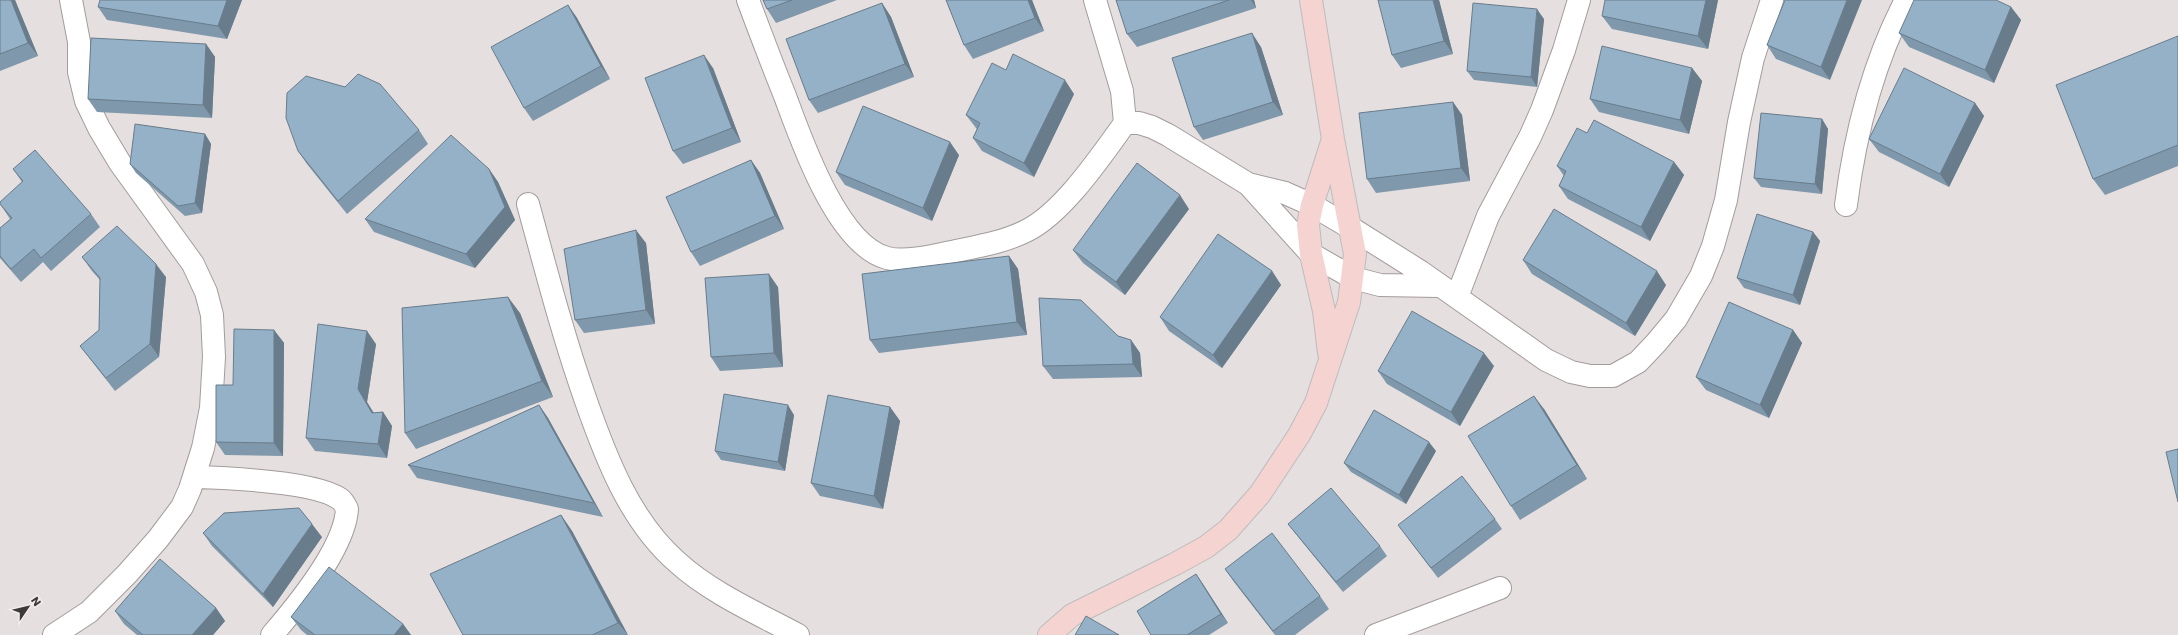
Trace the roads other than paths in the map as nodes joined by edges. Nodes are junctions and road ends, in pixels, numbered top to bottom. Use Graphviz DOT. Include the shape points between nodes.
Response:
graph roads {
  1 [pos="71,0"];
  2 [pos="748,0"];
  3 [pos="1095,0"];
  4 [pos="1311,0"];
  5 [pos="1579,0"];
  6 [pos="1772,0"];
  7 [pos="1906,0"];
  8 [pos="1125,122"];
  9 [pos="1333,139"];
  10 [pos="1248,184"];
  11 [pos="528,204"];
  12 [pos="1312,205"];
  13 [pos="1846,205"];
  14 [pos="1351,228"];
  15 [pos="1311,254"];
  16 [pos="1353,278"];
  17 [pos="1448,291"];
  18 [pos="1330,360"];
  19 [pos="194,476"];
  20 [pos="1500,588"];
  21 [pos="54,635"];
  22 [pos="272,635"];
  23 [pos="798,635"];
  24 [pos="1049,635"];
  25 [pos="1376,635"];
  1 -- 19 [label="street" via="79,42 79,72 86,101 98,128 120,163 193,264 206,292 212,315 214,357 210,408 203,448"];
  2 -- 8 [label="street" via="808,158 822,188 852,232 877,254 887,258 930,256 1002,240 1027,230 1049,215 1074,189"];
  3 -- 8 [label="street" via="1120,83"];
  4 -- 9 [label="main road"];
  5 -- 17 [label="street" via="1542,110"];
  6 -- 17 [label="street" via="1752,65 1726,200 1713,246 1701,276 1676,319 1638,362 1613,376 1590,376 1571,372 1546,360"];
  7 -- 13 [label="street" via="1893,25 1870,90 1852,156"];
  8 -- 10 [label="street" via="1139,123 1168,135"];
  9 -- 12 [label="main road"];
  9 -- 14 [label="main road"];
  10 -- 12 [label="street" via="1285,193"];
  10 -- 15 [label="street"];
  11 -- 23 [label="street" via="576,373 615,474 638,517 654,539 691,574"];
  12 -- 14 [label="street"];
  12 -- 15 [label="main road" via="1308,225"];
  14 -- 16 [label="main road" via="1355,254"];
  14 -- 17 [label="street"];
  15 -- 16 [label="street"];
  15 -- 18 [label="main road" via="1324,311"];
  16 -- 17 [label="street" via="1380,285"];
  16 -- 18 [label="main road" via="1349,302"];
  18 -- 24 [label="main road" via="1316,403 1298,435 1260,494 1228,530 1206,547 1175,564 1072,615"];
  19 -- 21 [label="street" via="182,506 138,562 89,612"];
  19 -- 22 [label="street" via="248,479 324,492 339,499 347,509 343,527 328,558 301,601"];
  20 -- 25 [label="street"];
}
